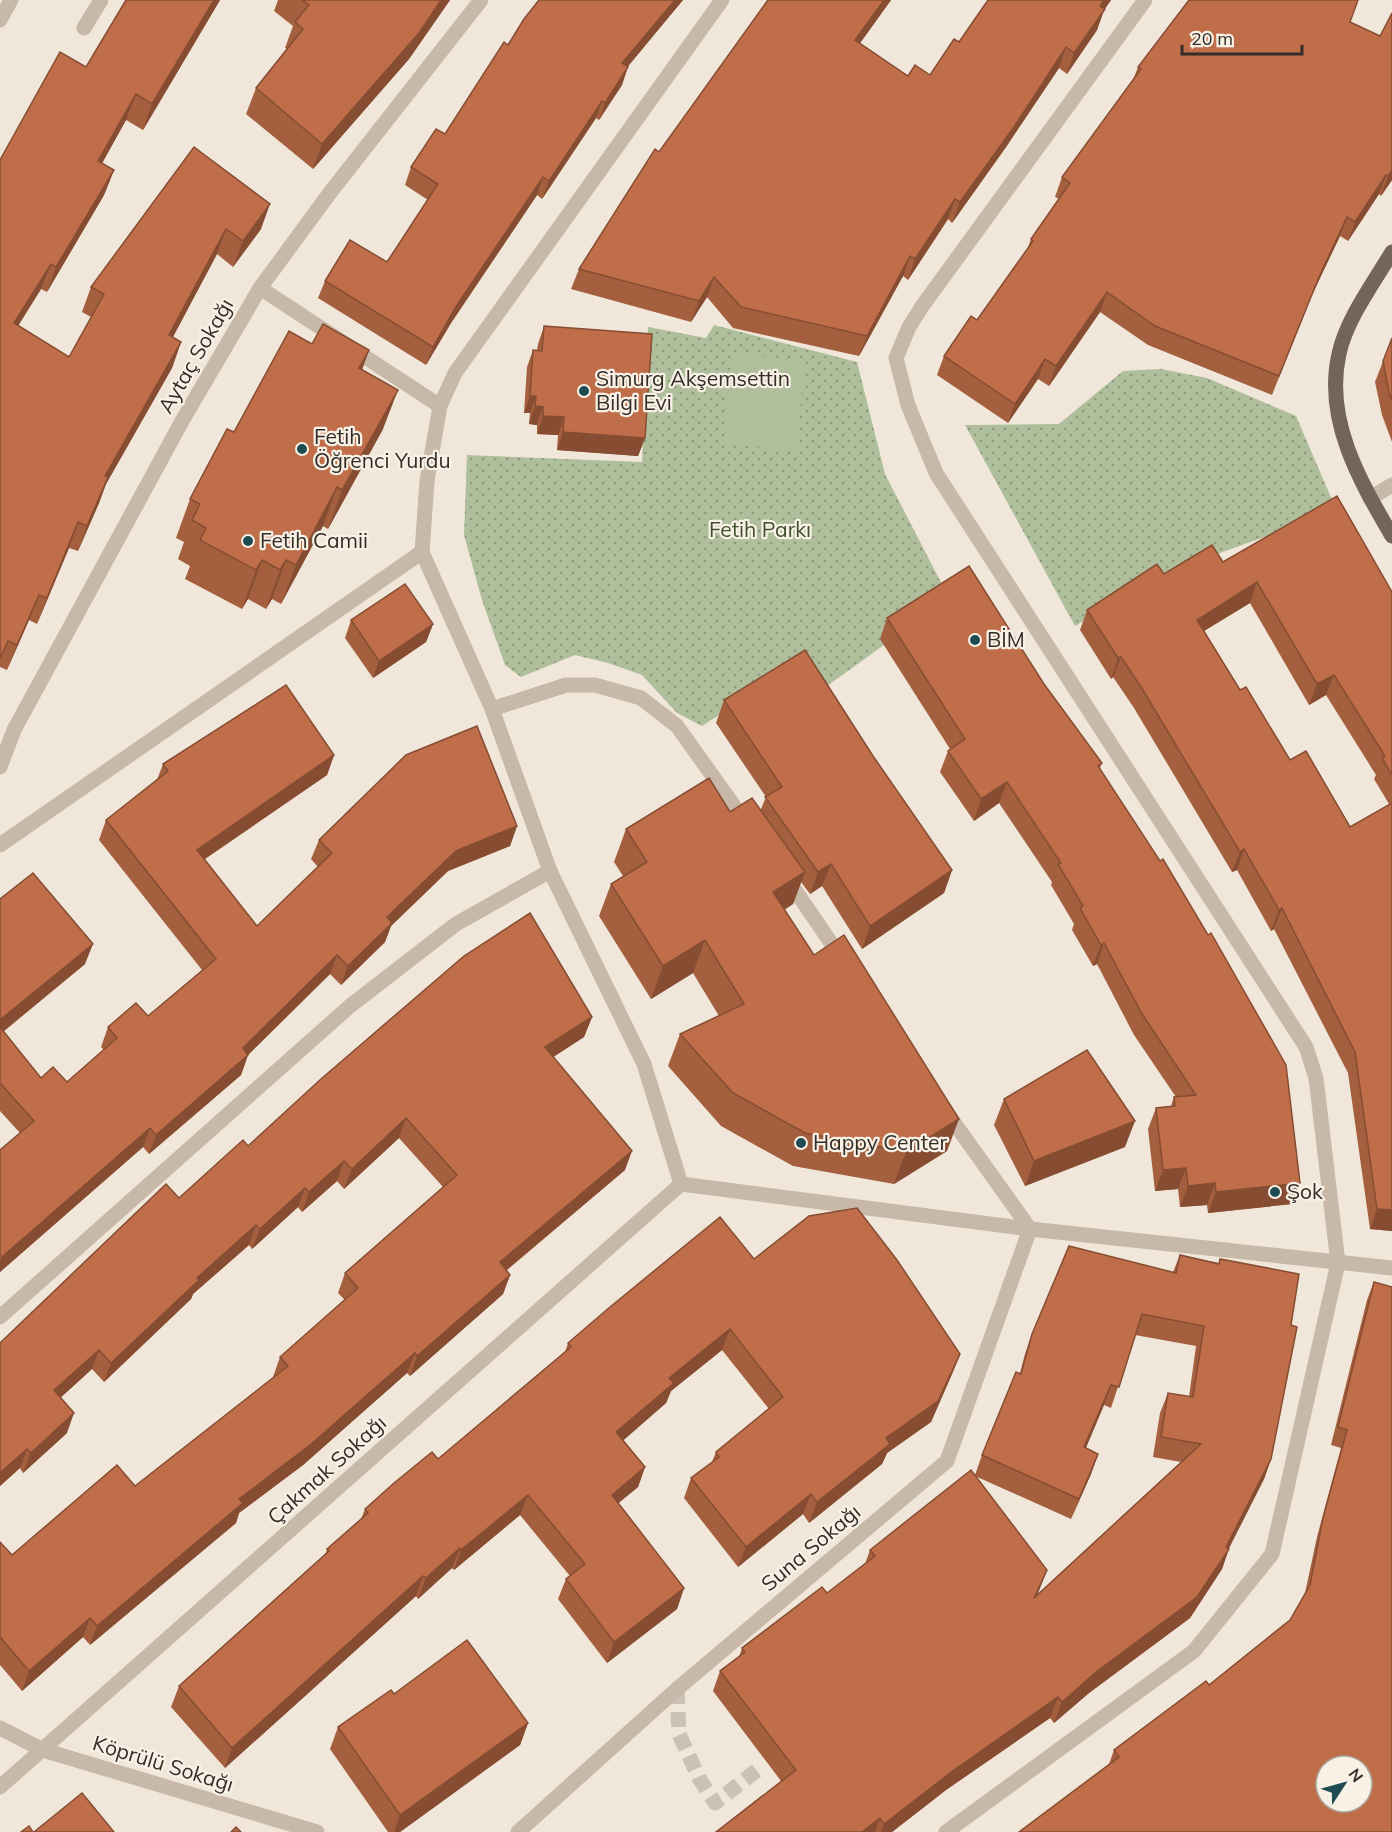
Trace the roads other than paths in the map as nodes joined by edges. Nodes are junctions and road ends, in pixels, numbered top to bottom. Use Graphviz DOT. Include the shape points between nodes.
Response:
graph roads {
  1 [pos="11,0"];
  2 [pos="101,0"];
  3 [pos="481,0"];
  4 [pos="722,0"];
  5 [pos="1145,0"];
  6 [pos="0,20"];
  7 [pos="84,28"];
  8 [pos="1392,252"];
  9 [pos="260,288"];
  10 [pos="440,406"];
  11 [pos="1392,485"];
  12 [pos="1370,498"];
  13 [pos="1392,536"];
  14 [pos="422,552"];
  15 [pos="492,709"];
  16 [pos="0,767"];
  17 [pos="758,838"];
  18 [pos="0,846"];
  19 [pos="778,866"];
  20 [pos="550,870"];
  21 [pos="849,970"];
  22 [pos="934,1094"];
  23 [pos="681,1184"];
  24 [pos="1030,1229"];
  25 [pos="1338,1263"];
  26 [pos="1392,1268"];
  27 [pos="0,1317"];
  28 [pos="0,1728"];
  29 [pos="43,1750"];
  30 [pos="0,1787"];
  31 [pos="317,1832"];
  32 [pos="518,1832"];
  33 [pos="946,1832"];
  1 -- 6 [label="street"];
  2 -- 7 [label="street"];
  3 -- 9 [label="street, Aytaç Sokağı" via="328,194"];
  4 -- 10 [label="street" via="455,373"];
  5 -- 25 [label="street" via="923,305 896,358 908,405 936,473 1306,1047 1316,1078"];
  8 -- 12 [label="main road" via="1359,307 1339,354 1335,401 1343,439"];
  9 -- 10 [label="street"];
  9 -- 16 [label="street, Aytaç Sokağı" via="176,431 14,730"];
  10 -- 14 [label="street"];
  11 -- 12 [label="street"];
  12 -- 13 [label="main road"];
  14 -- 15 [label="street"];
  14 -- 18 [label="street"];
  15 -- 17 [label="street" via="566,685 595,685 641,698 677,726"];
  15 -- 20 [label="street"];
  19 -- 21 [label="street"];
  20 -- 23 [label="street" via="644,1064"];
  20 -- 27 [label="street" via="456,924 350,1006"];
  22 -- 24 [label="street"];
  23 -- 24 [label="street"];
  23 -- 29 [label="street, Çakmak Sokağı"];
  24 -- 25 [label="street"];
  24 -- 32 [label="street, Suna Sokağı" via="947,1461 677,1689"];
  25 -- 26 [label="street"];
  25 -- 33 [label="street" via="1272,1554 1194,1651"];
  28 -- 29 [label="street, Köprülü Sokağı"];
  29 -- 30 [label="street, Çakmak Sokağı"];
  29 -- 31 [label="street, Köprülü Sokağı"];
}
